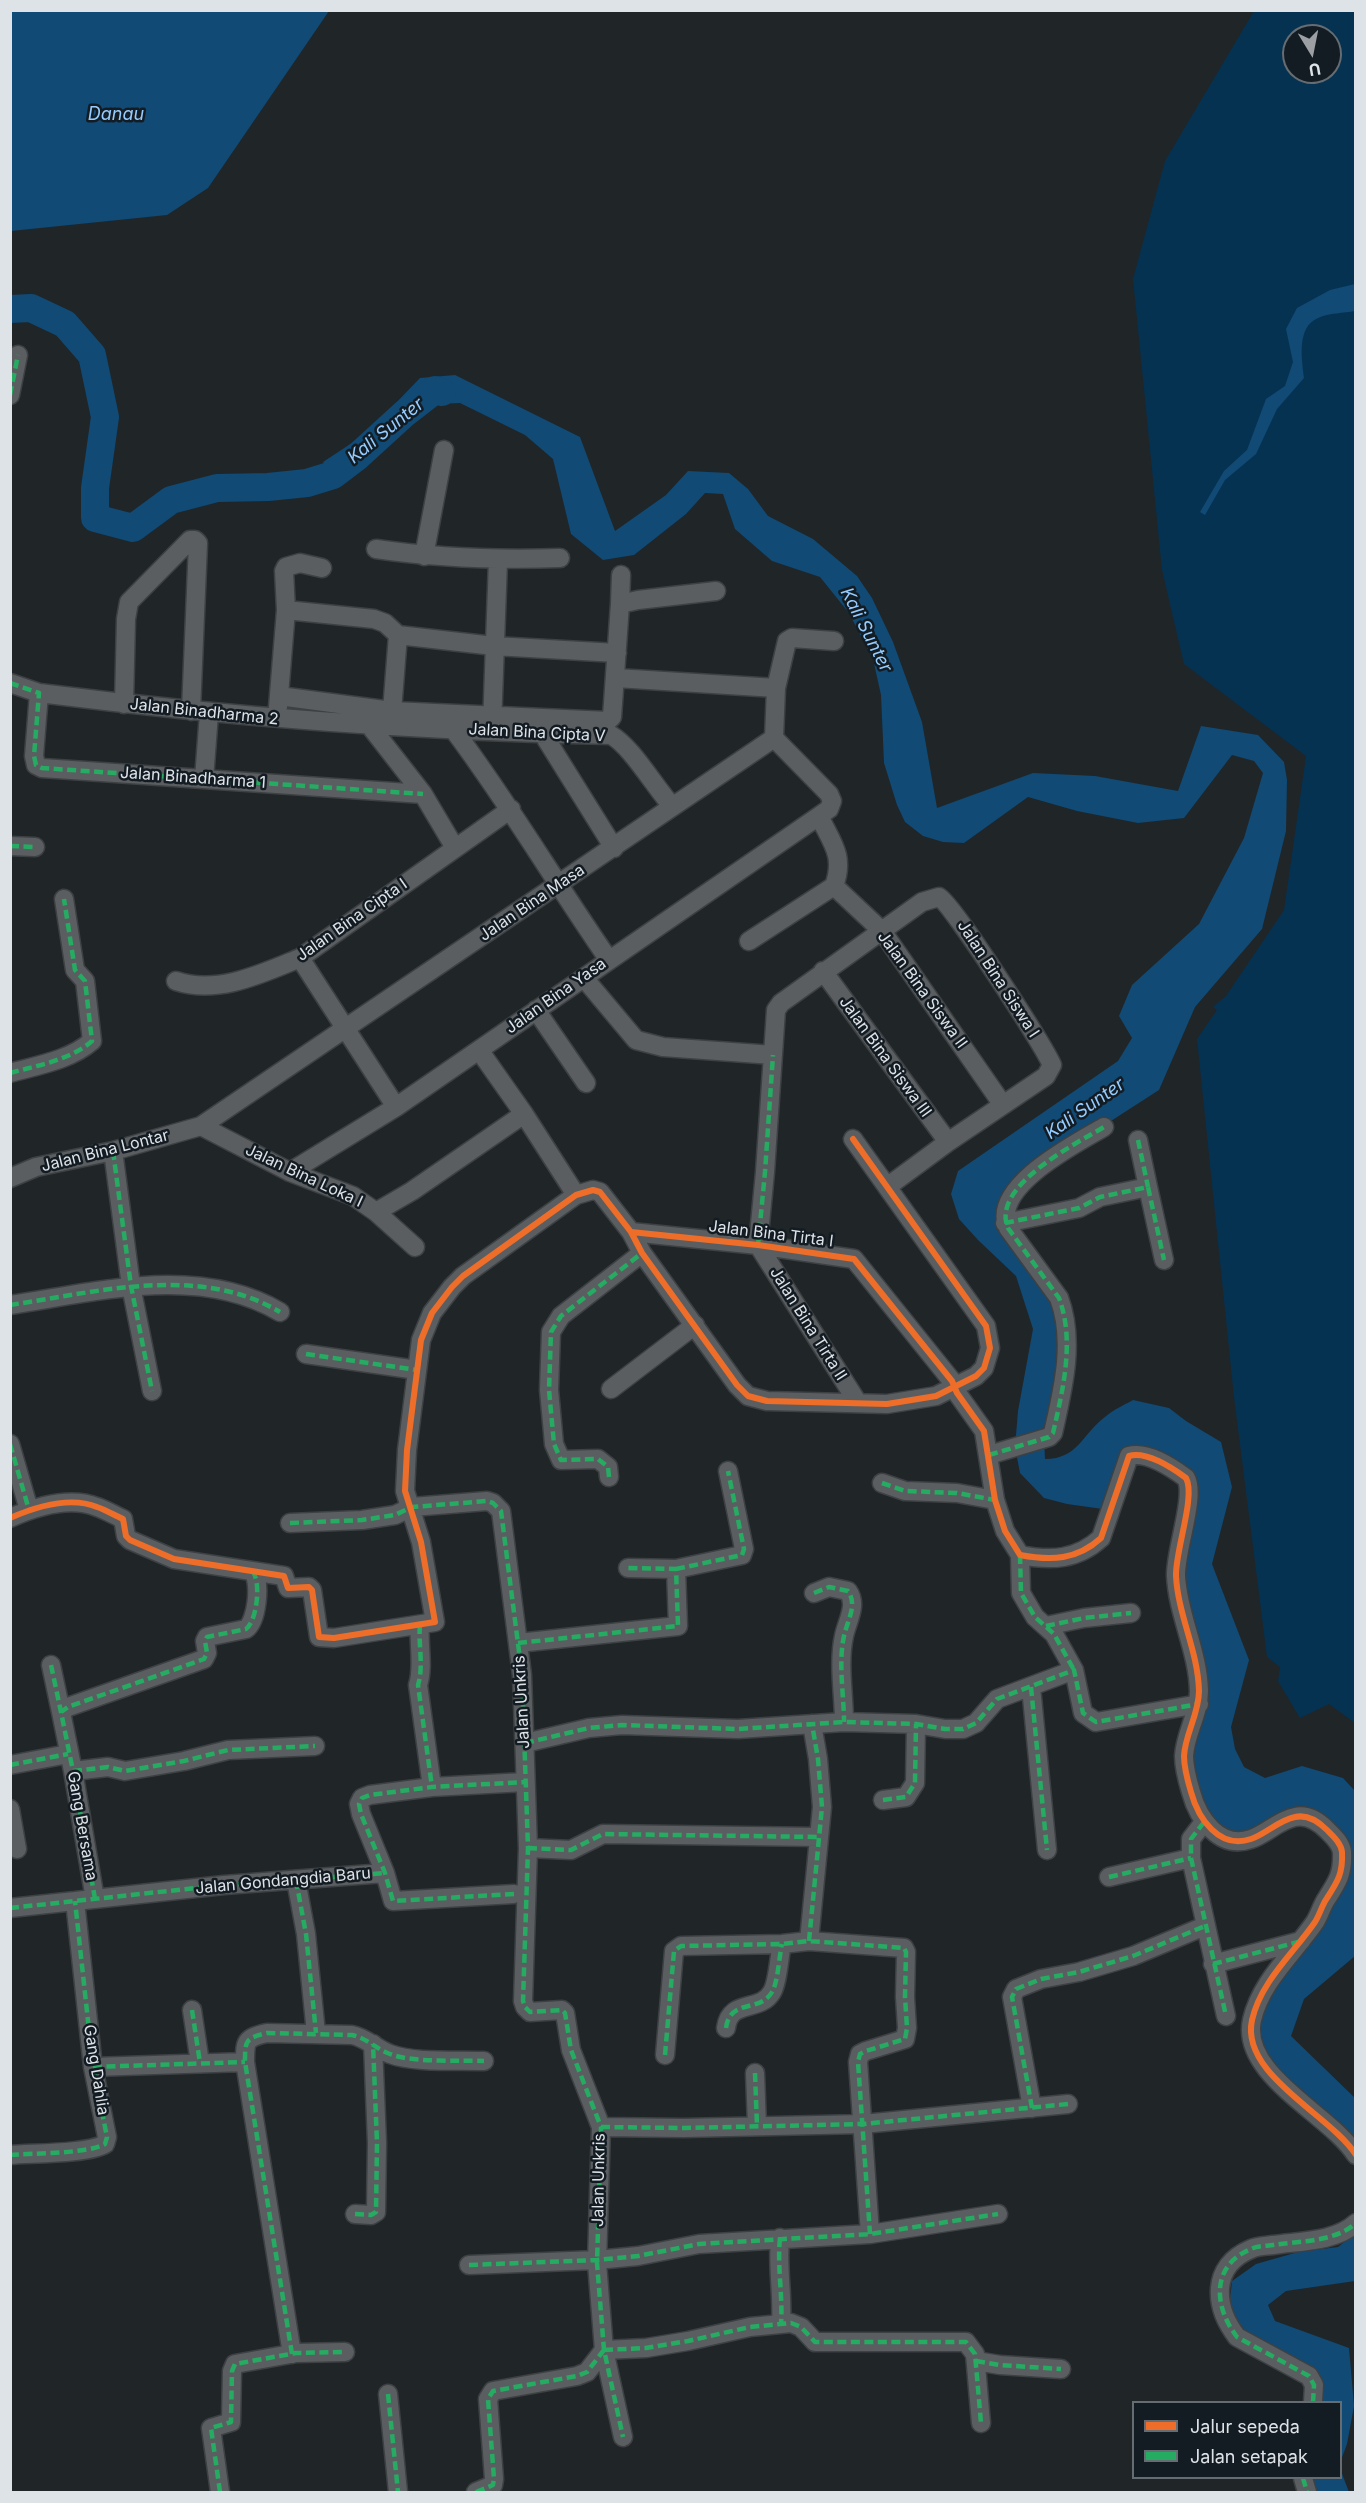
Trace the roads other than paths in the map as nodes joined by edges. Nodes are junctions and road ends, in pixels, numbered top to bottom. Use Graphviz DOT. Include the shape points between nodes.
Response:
graph roads {
  1 [pos="18,355"];
  2 [pos="10,395"];
  3 [pos="444,450"];
  4 [pos="376,549"];
  5 [pos="424,556"];
  6 [pos="560,558"];
  7 [pos="498,560"];
  8 [pos="322,568"];
  9 [pos="621,575"];
  10 [pos="716,591"];
  11 [pos="620,604"];
  12 [pos="286,610"];
  13 [pos="398,635"];
  14 [pos="834,641"];
  15 [pos="494,646"];
  16 [pos="617,653"];
  17 [pos="615,678"];
  18 [pos="10,683"];
  19 [pos="776,688"];
  20 [pos="39,693"];
  21 [pos="279,696"];
  22 [pos="124,704"];
  23 [pos="392,711"];
  24 [pos="200,712"];
  25 [pos="277,720"];
  26 [pos="492,723"];
  27 [pos="370,726"];
  28 [pos="453,729"];
  29 [pos="543,734"];
  30 [pos="774,738"];
  31 [pos="204,779"];
  32 [pos="423,794"];
  33 [pos="672,806"];
  34 [pos="511,809"];
  35 [pos="819,816"];
  36 [pos="10,846"];
  37 [pos="34,847"];
  38 [pos="455,848"];
  39 [pos="614,848"];
  40 [pos="834,886"];
  41 [pos="558,887"];
  42 [pos="64,899"];
  43 [pos="882,931"];
  44 [pos="750,941"];
  45 [pos="300,958"];
  46 [pos="609,960"];
  47 [pos="823,972"];
  48 [pos="584,978"];
  49 [pos="176,981"];
  50 [pos="536,1010"];
  51 [pos="344,1028"];
  52 [pos="479,1050"];
  53 [pos="773,1055"];
  54 [pos="10,1073"];
  55 [pos="586,1083"];
  56 [pos="1003,1105"];
  57 [pos="396,1107"];
  58 [pos="524,1114"];
  59 [pos="201,1126"];
  60 [pos="1104,1127"];
  61 [pos="853,1139"];
  62 [pos="1138,1140"];
  63 [pos="948,1142"];
  64 [pos="113,1151"];
  65 [pos="290,1172"];
  66 [pos="10,1178"];
  67 [pos="1148,1186"];
  68 [pos="887,1187"];
  69 [pos="576,1195"];
  70 [pos="376,1212"];
  71 [pos="1005,1223"];
  72 [pos="631,1232"];
  73 [pos="758,1245"];
  74 [pos="415,1247"];
  75 [pos="642,1253"];
  76 [pos="1164,1260"];
  77 [pos="131,1286"];
  78 [pos="10,1305"];
  79 [pos="280,1312"];
  80 [pos="694,1324"];
  81 [pos="306,1354"];
  82 [pos="417,1370"];
  83 [pos="955,1386"];
  84 [pos="611,1389"];
  85 [pos="152,1391"];
  86 [pos="858,1403"];
  87 [pos="10,1444"];
  88 [pos="989,1455"];
  89 [pos="728,1471"];
  90 [pos="609,1477"];
  91 [pos="882,1483"];
  92 [pos="995,1500"];
  93 [pos="412,1507"];
  94 [pos="29,1510"];
  95 [pos="10,1518"];
  96 [pos="290,1523"];
  97 [pos="1020,1555"];
  98 [pos="628,1568"];
  99 [pos="676,1569"];
  100 [pos="253,1572"];
  101 [pos="814,1593"];
  102 [pos="1131,1613"];
  103 [pos="420,1625"];
  104 [pos="1046,1626"];
  105 [pos="518,1643"];
  106 [pos="51,1665"];
  107 [pos="1074,1670"];
  108 [pos="1032,1687"];
  109 [pos="1199,1704"];
  110 [pos="61,1712"];
  111 [pos="844,1722"];
  112 [pos="812,1724"];
  113 [pos="916,1724"];
  114 [pos="525,1743"];
  115 [pos="315,1746"];
  116 [pos="71,1762"];
  117 [pos="10,1765"];
  118 [pos="525,1782"];
  119 [pos="432,1787"];
  120 [pos="882,1800"];
  121 [pos="10,1809"];
  122 [pos="1204,1822"];
  123 [pos="819,1837"];
  124 [pos="528,1848"];
  125 [pos="17,1849"];
  126 [pos="1047,1850"];
  127 [pos="1191,1858"];
  128 [pos="385,1873"];
  129 [pos="1109,1877"];
  130 [pos="296,1880"];
  131 [pos="514,1894"];
  132 [pos="95,1899"];
  133 [pos="75,1901"];
  134 [pos="10,1908"];
  135 [pos="1205,1926"];
  136 [pos="809,1941"];
  137 [pos="1301,1941"];
  138 [pos="782,1944"];
  139 [pos="1213,1964"];
  140 [pos="192,2010"];
  141 [pos="1226,2016"];
  142 [pos="726,2028"];
  143 [pos="316,2033"];
  144 [pos="373,2044"];
  145 [pos="665,2055"];
  146 [pos="484,2061"];
  147 [pos="245,2062"];
  148 [pos="200,2063"];
  149 [pos="93,2067"];
  150 [pos="755,2073"];
  151 [pos="1068,2104"];
  152 [pos="1032,2108"];
  153 [pos="863,2124"];
  154 [pos="758,2126"];
  155 [pos="601,2127"];
  156 [pos="10,2155"];
  157 [pos="1356,2155"];
  158 [pos="355,2214"];
  159 [pos="998,2214"];
  160 [pos="1356,2223"];
  161 [pos="870,2234"];
  162 [pos="780,2238"];
  163 [pos="597,2260"];
  164 [pos="469,2265"];
  165 [pos="781,2324"];
  166 [pos="604,2350"];
  167 [pos="345,2352"];
  168 [pos="292,2354"];
  169 [pos="976,2361"];
  170 [pos="1061,2368"];
  171 [pos="388,2394"];
  172 [pos="1313,2401"];
  173 [pos="981,2423"];
  174 [pos="623,2437"];
  175 [pos="220,2493"];
  176 [pos="398,2493"];
  177 [pos="476,2493"];
  1 -- 2 [label="street"];
  3 -- 5 [label="street"];
  4 -- 5 [label="street"];
  5 -- 7 [label="street"];
  6 -- 7 [label="street"];
  7 -- 15 [label="street"];
  8 -- 12 [label="street" via="300,563 286,567"];
  9 -- 11 [label="street"];
  10 -- 11 [label="street"];
  11 -- 16 [label="street"];
  12 -- 13 [label="street" via="374,619"];
  12 -- 21 [label="street"];
  13 -- 15 [label="street"];
  13 -- 23 [label="street"];
  14 -- 19 [label="street" via="787,641"];
  15 -- 16 [label="street"];
  15 -- 26 [label="street"];
  16 -- 17 [label="street"];
  17 -- 19 [label="street"];
  17 -- 26 [label="street" via="612,717 608,721"];
  18 -- 20 [label="street, Jalan Binadharma 2"];
  19 -- 30 [label="street"];
  20 -- 22 [label="street, Jalan Binadharma 2"];
  20 -- 31 [label="street, Jalan Binadharma 1" via="36,765"];
  21 -- 23 [label="street"];
  21 -- 25 [label="street"];
  22 -- 24 [label="street, Jalan Binadharma 2"];
  22 -- 24 [label="street" via="129,602 190,540 195,540"];
  23 -- 26 [label="street"];
  24 -- 25 [label="street, Jalan Binadharma 2"];
  24 -- 31 [label="street"];
  25 -- 27 [label="street, Jalan Binadharma 2"];
  26 -- 28 [label="street, Jalan Bina Cipta V"];
  26 -- 29 [label="street, Jalan Bina Cipta V"];
  27 -- 28 [label="street, Jalan Bina Cipta V"];
  27 -- 32 [label="street"];
  28 -- 34 [label="street"];
  29 -- 33 [label="street, Jalan Bina Cipta V" via="611,735"];
  29 -- 39 [label="street"];
  30 -- 33 [label="street, Jalan Bina Masa"];
  30 -- 35 [label="street" via="829,794 829,809"];
  31 -- 32 [label="street, Jalan Binadharma 1"];
  32 -- 38 [label="street"];
  33 -- 39 [label="street, Jalan Bina Masa"];
  34 -- 38 [label="street, Jalan Bina Cipta I"];
  34 -- 41 [label="street"];
  35 -- 40 [label="street" via="840,859"];
  35 -- 46 [label="street, Jalan Bina Yasa"];
  36 -- 37 [label="street"];
  38 -- 45 [label="street, Jalan Bina Cipta I"];
  39 -- 41 [label="street, Jalan Bina Masa"];
  40 -- 43 [label="street, Jalan Bina Siswa II"];
  40 -- 44 [label="street"];
  41 -- 46 [label="street"];
  41 -- 51 [label="street, Jalan Bina Masa"];
  42 -- 54 [label="street" via="75,970 85,981 92,1041 63,1058"];
  43 -- 47 [label="street"];
  43 -- 56 [label="street, Jalan Bina Siswa II"];
  43 -- 56 [label="street, Jalan Bina Siswa I" via="922,902 933,897 945,900 1052,1065 1047,1076"];
  45 -- 49 [label="street, Jalan Bina Cipta I" via="229,983 201,987"];
  45 -- 51 [label="street"];
  46 -- 48 [label="street, Jalan Bina Yasa"];
  47 -- 53 [label="street" via="776,1010"];
  47 -- 63 [label="street, Jalan Bina Siswa III"];
  48 -- 50 [label="street, Jalan Bina Yasa"];
  48 -- 53 [label="street" via="636,1040 663,1047"];
  50 -- 52 [label="street, Jalan Bina Yasa"];
  50 -- 55 [label="street"];
  51 -- 57 [label="street"];
  51 -- 59 [label="street, Jalan Bina Masa"];
  52 -- 57 [label="street, Jalan Bina Yasa"];
  52 -- 58 [label="street"];
  53 -- 73 [label="street"];
  56 -- 63 [label="street"];
  57 -- 65 [label="street, Jalan Bina Yasa"];
  58 -- 69 [label="street"];
  58 -- 70 [label="street, Jalan Bina Loka I"];
  59 -- 64 [label="street, Jalan Bina Lontar"];
  59 -- 65 [label="street, Jalan Bina Loka I"];
  60 -- 71 [label="street" via="1013,1190 1004,1211"];
  61 -- 68 [label="street"];
  62 -- 67 [label="street"];
  63 -- 68 [label="street"];
  64 -- 66 [label="street, Jalan Bina Lontar" via="36,1167"];
  64 -- 77 [label="street"];
  65 -- 70 [label="street, Jalan Bina Loka I" via="353,1196"];
  67 -- 71 [label="street" via="1100,1197 1079,1208"];
  67 -- 76 [label="street"];
  68 -- 83 [label="street" via="986,1326 990,1348 984,1368"];
  69 -- 72 [label="street" via="600,1192"];
  69 -- 82 [label="street" via="452,1287 432,1313 421,1340"];
  70 -- 74 [label="street"];
  71 -- 88 [label="street" via="1059,1298 1067,1330 1065,1379 1053,1433"];
  72 -- 73 [label="street, Jalan Bina Tirta I"];
  72 -- 75 [label="street"];
  73 -- 83 [label="street, Jalan Bina Tirta I" via="854,1259"];
  73 -- 86 [label="street, Jalan Bina Tirta II"];
  75 -- 80 [label="street"];
  75 -- 90 [label="street" via="561,1316 551,1332 548,1372 554,1444 561,1460 598,1459 608,1467"];
  77 -- 78 [label="street"];
  77 -- 79 [label="street" via="183,1286 228,1292 264,1302"];
  77 -- 85 [label="street"];
  80 -- 84 [label="street"];
  80 -- 86 [label="street" via="748,1396 767,1401"];
  81 -- 82 [label="street"];
  82 -- 93 [label="street" via="405,1491"];
  83 -- 86 [label="street" via="924,1399"];
  83 -- 88 [label="street, Jalan Bina Tirta I" via="984,1431"];
  87 -- 94 [label="street"];
  88 -- 92 [label="street, Jalan Bina Tirta I"];
  89 -- 99 [label="street" via="742,1555"];
  91 -- 92 [label="street" via="905,1491 957,1492"];
  92 -- 97 [label="street, Jalan Bina Tirta I" via="1005,1531"];
  93 -- 96 [label="street, Jalan Unkris" via="381,1518"];
  93 -- 103 [label="street" via="435,1622"];
  93 -- 105 [label="street, Jalan Unkris" via="487,1501 501,1511"];
  94 -- 95 [label="street"];
  94 -- 100 [label="street" via="63,1503 96,1506 124,1520 129,1540 174,1559"];
  97 -- 104 [label="street" via="1021,1593 1035,1617"];
  97 -- 109 [label="street" via="1042,1559 1068,1557 1101,1538 1129,1456 1149,1457 1186,1478 1189,1494 1176,1574 1180,1609 1195,1659"];
  98 -- 99 [label="street"];
  99 -- 105 [label="street" via="678,1626"];
  100 -- 103 [label="street" via="284,1576 288,1588 309,1587 319,1637"];
  100 -- 110 [label="street" via="257,1578 252,1625 207,1637 204,1659 130,1683"];
  101 -- 111 [label="street" via="829,1587 848,1591 851,1596 852,1611 842,1654"];
  102 -- 104 [label="street"];
  103 -- 119 [label="street" via="418,1685"];
  104 -- 107 [label="street"];
  105 -- 114 [label="street, Jalan Unkris"];
  106 -- 110 [label="street, Gang Bersama"];
  107 -- 108 [label="street"];
  107 -- 109 [label="street" via="1083,1713 1096,1722"];
  108 -- 113 [label="street" via="997,1699 970,1727 945,1729"];
  108 -- 126 [label="street"];
  109 -- 122 [label="street" via="1184,1756 1190,1791"];
  110 -- 116 [label="street, Gang Bersama"];
  111 -- 112 [label="street"];
  111 -- 113 [label="street"];
  112 -- 114 [label="street" via="738,1729 622,1725 589,1728"];
  112 -- 123 [label="street" via="822,1807"];
  113 -- 120 [label="street" via="912,1790 906,1797"];
  114 -- 118 [label="street, Jalan Unkris"];
  115 -- 116 [label="street" via="228,1750 125,1771"];
  116 -- 117 [label="street"];
  116 -- 132 [label="street, Gang Bersama"];
  118 -- 119 [label="street, Jalan Gondangdia Baru"];
  118 -- 124 [label="street, Jalan Unkris"];
  119 -- 128 [label="street, Jalan Gondangdia Baru" via="362,1798 361,1814"];
  121 -- 125 [label="street"];
  122 -- 127 [label="street" via="1191,1839"];
  122 -- 137 [label="street" via="1215,1833 1243,1841 1288,1819 1306,1817 1317,1821 1336,1839 1342,1849 1338,1883"];
  123 -- 124 [label="street" via="603,1834 571,1850"];
  123 -- 136 [label="street"];
  124 -- 155 [label="street, Jalan Unkris" via="525,2007 530,2012 566,2013 571,2050"];
  127 -- 129 [label="street"];
  127 -- 135 [label="street"];
  128 -- 130 [label="street, Jalan Gondangdia Baru"];
  128 -- 131 [label="street" via="393,1901"];
  130 -- 132 [label="street, Jalan Gondangdia Baru"];
  130 -- 143 [label="street"];
  132 -- 133 [label="street, Jalan Gondangdia Baru"];
  133 -- 134 [label="street, Jalan Gondangdia Baru"];
  133 -- 149 [label="street, Gang Dahlia"];
  135 -- 139 [label="street"];
  135 -- 152 [label="street" via="1133,1956 1016,1989 1012,1996"];
  136 -- 138 [label="street"];
  136 -- 153 [label="street" via="899,1946 906,1952 904,2039 860,2054 858,2062"];
  137 -- 139 [label="street"];
  137 -- 157 [label="street" via="1266,1985 1252,2022 1252,2038 1274,2078 1347,2141"];
  138 -- 142 [label="street" via="772,1991 763,2001 734,2010"];
  138 -- 145 [label="street" via="691,1944 674,1951"];
  139 -- 141 [label="street"];
  140 -- 148 [label="street"];
  143 -- 144 [label="street" via="352,2035"];
  143 -- 147 [label="street" via="254,2036 245,2046"];
  144 -- 146 [label="street" via="402,2057"];
  144 -- 158 [label="street" via="376,2212"];
  147 -- 148 [label="street"];
  147 -- 168 [label="street"];
  148 -- 149 [label="street"];
  149 -- 156 [label="street, Gang Dahlia" via="105,2144 85,2150"];
  150 -- 154 [label="street"];
  151 -- 152 [label="street"];
  152 -- 153 [label="street"];
  153 -- 154 [label="street"];
  153 -- 161 [label="street"];
  154 -- 155 [label="street"];
  155 -- 163 [label="street, Jalan Unkris"];
  159 -- 161 [label="street"];
  160 -- 172 [label="street" via="1346,2232 1330,2237 1251,2248 1231,2263 1218,2286 1230,2329 1237,2337 1309,2376 1314,2385"];
  161 -- 162 [label="street"];
  162 -- 163 [label="street" via="699,2244"];
  162 -- 165 [label="street"];
  163 -- 164 [label="street"];
  163 -- 166 [label="street, Jalan Unkris"];
  165 -- 166 [label="street" via="646,2348"];
  165 -- 169 [label="street" via="797,2324 815,2342 966,2342"];
  166 -- 174 [label="street, Jalan Unkris"];
  166 -- 177 [label="street" via="587,2372 577,2376 493,2391 488,2399 493,2485"];
  167 -- 168 [label="street"];
  168 -- 175 [label="street" via="235,2364 231,2422 213,2426 210,2433"];
  169 -- 170 [label="street" via="1000,2366"];
  169 -- 173 [label="street"];
  171 -- 176 [label="street"];
}
